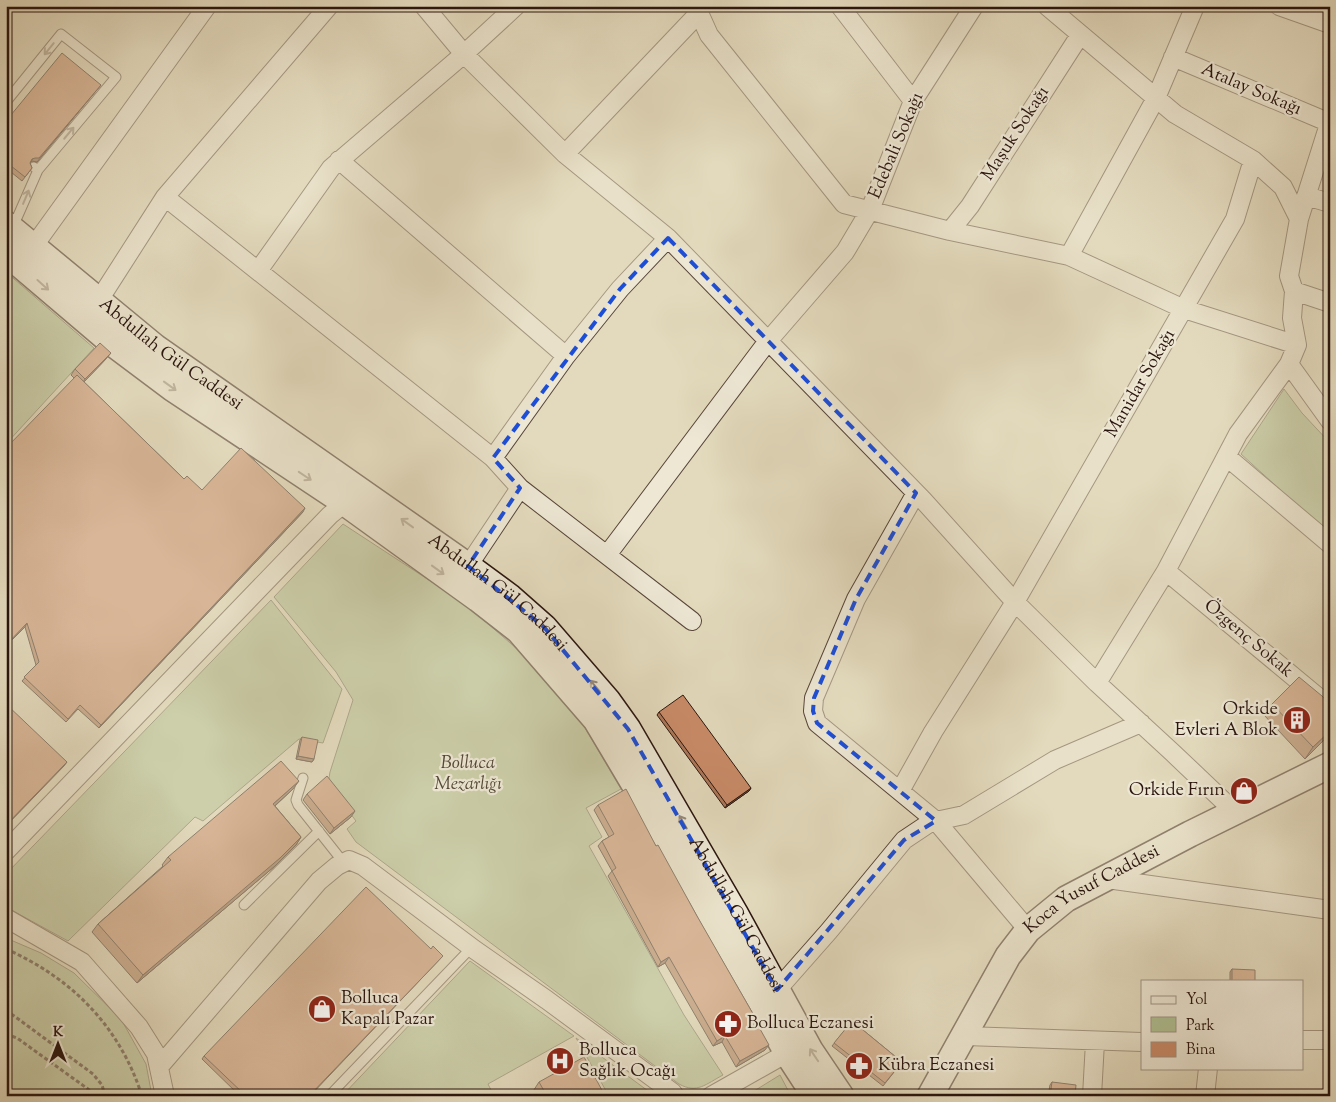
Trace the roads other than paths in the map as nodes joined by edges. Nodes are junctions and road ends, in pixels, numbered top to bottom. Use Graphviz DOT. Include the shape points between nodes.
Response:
graph roads {
  1 [pos="207,6"];
  2 [pos="329,6"];
  3 [pos="424,6"];
  4 [pos="516,6"];
  5 [pos="840,6"];
  6 [pos="974,6"];
  7 [pos="1046,6"];
  8 [pos="1194,6"];
  9 [pos="1278,6"];
  10 [pos="698,10"];
  11 [pos="1330,24"];
  12 [pos="1080,35"];
  13 [pos="464,54"];
  14 [pos="1173,58"];
  15 [pos="1156,98"];
  16 [pos="913,101"];
  17 [pos="6,102"];
  18 [pos="1330,122"];
  19 [pos="564,154"];
  20 [pos="339,160"];
  21 [pos="1253,160"];
  22 [pos="1306,196"];
  23 [pos="165,197"];
  24 [pos="1330,203"];
  25 [pos="870,210"];
  26 [pos="1299,219"];
  27 [pos="950,231"];
  28 [pos="668,238"];
  29 [pos="16,244"];
  30 [pos="1069,256"];
  31 [pos="258,271"];
  32 [pos="1294,291"];
  33 [pos="98,300"];
  34 [pos="1330,303"];
  35 [pos="1184,308"];
  36 [pos="768,341"];
  37 [pos="1297,345"];
  38 [pos="566,356"];
  39 [pos="1289,364"];
  40 [pos="1330,422"];
  41 [pos="1227,457"];
  42 [pos="493,458"];
  43 [pos="520,488"];
  44 [pos="916,493"];
  45 [pos="345,503"];
  46 [pos="1330,544"];
  47 [pos="607,555"];
  48 [pos="468,566"];
  49 [pos="1166,571"];
  50 [pos="1015,602"];
  51 [pos="692,621"];
  52 [pos="1097,683"];
  53 [pos="1330,707"];
  54 [pos="1141,723"];
  55 [pos="1330,765"];
  56 [pos="303,778"];
  57 [pos="900,791"];
  58 [pos="1234,812"];
  59 [pos="936,821"];
  60 [pos="319,831"];
  61 [pos="6,851"];
  62 [pos="344,863"];
  63 [pos="1107,879"];
  64 [pos="244,905"];
  65 [pos="1330,910"];
  66 [pos="6,918"];
  67 [pos="1028,930"];
  68 [pos="472,947"];
  69 [pos="777,990"];
  70 [pos="964,1036"];
  71 [pos="1304,1040"];
  72 [pos="1330,1040"];
  73 [pos="1095,1042"];
  74 [pos="1141,1042"];
  75 [pos="787,1053"];
  76 [pos="159,1067"];
  77 [pos="1208,1070"];
  78 [pos="165,1096"];
  79 [pos="329,1096"];
  80 [pos="675,1096"];
  81 [pos="711,1096"];
  82 [pos="815,1096"];
  83 [pos="842,1096"];
  84 [pos="930,1096"];
  85 [pos="1092,1096"];
  86 [pos="1205,1096"];
  1 -- 29 [label="street"];
  2 -- 23 [label="street"];
  3 -- 13 [label="street"];
  4 -- 13 [label="street"];
  5 -- 16 [label="street"];
  6 -- 16 [label="street, Edebali Sokağı"];
  7 -- 12 [label="street"];
  8 -- 14 [label="street"];
  9 -- 11 [label="street"];
  10 -- 19 [label="street"];
  10 -- 25 [label="street" via="709,35 844,204"];
  12 -- 15 [label="street"];
  12 -- 27 [label="street, Maşuk Sokağı" via="970,206"];
  13 -- 19 [label="street"];
  13 -- 20 [label="street"];
  14 -- 15 [label="street"];
  14 -- 18 [label="street, Atalay Sokağı"];
  15 -- 21 [label="street" via="1175,114"];
  15 -- 30 [label="street"];
  16 -- 25 [label="street, Edebali Sokağı"];
  29 -- 17 [label="lane, one-way" via="36,168 116,77 61,34"];
  18 -- 22 [label="street"];
  19 -- 28 [label="street"];
  20 -- 31 [label="street"];
  20 -- 38 [label="street"];
  21 -- 26 [label="street" via="1283,187"];
  21 -- 35 [label="street, Manidar Sokağı" via="1235,219"];
  22 -- 24 [label="street"];
  22 -- 26 [label="street"];
  23 -- 31 [label="street"];
  23 -- 33 [label="street"];
  25 -- 27 [label="street"];
  25 -- 36 [label="street, Edebali Sokağı" via="845,252"];
  26 -- 32 [label="street" via="1288,276"];
  27 -- 30 [label="street"];
  28 -- 36 [label="street"];
  28 -- 38 [label="street" via="620,289"];
  29 -- 33 [label="street, Abdullah Gül Caddesi"];
  29 -- 45 [label="street, Abdullah Gül Caddesi, one-way" via="112,343 172,388"];
  30 -- 35 [label="street"];
  31 -- 42 [label="street"];
  32 -- 34 [label="street"];
  32 -- 37 [label="street" via="1292,318"];
  48 -- 33 [label="street, Abdullah Gül Caddesi, one-way" via="171,358"];
  35 -- 37 [label="street"];
  35 -- 50 [label="street, Manidar Sokağı"];
  36 -- 44 [label="street"];
  36 -- 47 [label="street, Edebali Sokağı"];
  37 -- 39 [label="street"];
  38 -- 42 [label="street"];
  39 -- 40 [label="street"];
  39 -- 41 [label="street" via="1238,434"];
  41 -- 46 [label="street"];
  41 -- 49 [label="street"];
  42 -- 43 [label="street"];
  43 -- 47 [label="street"];
  43 -- 48 [label="street"];
  44 -- 50 [label="street"];
  44 -- 57 [label="street" via="856,599 814,698 813,711 817,723"];
  45 -- 61 [label="street" via="330,514"];
  45 -- 75 [label="street, Abdullah Gül Caddesi, one-way" via="519,631 596,720 700,895"];
  47 -- 51 [label="street"];
  69 -- 48 [label="street, Abdullah Gül Caddesi, one-way" via="661,785 608,701 544,627"];
  49 -- 52 [label="street"];
  49 -- 53 [label="street, Özgenç Sokak"];
  50 -- 52 [label="street"];
  50 -- 57 [label="street, Manidar Sokağı"];
  52 -- 54 [label="street"];
  54 -- 58 [label="street"];
  54 -- 59 [label="street" via="1055,760 964,815"];
  55 -- 58 [label="street, Koca Yusuf Caddesi"];
  56 -- 60 [label="lane" via="296,800"];
  57 -- 59 [label="street"];
  58 -- 63 [label="street, Koca Yusuf Caddesi"];
  59 -- 67 [label="street"];
  59 -- 69 [label="street" via="904,840"];
  60 -- 62 [label="lane"];
  60 -- 64 [label="lane"];
  62 -- 68 [label="street" via="349,860 363,866"];
  62 -- 76 [label="street" via="319,881"];
  63 -- 65 [label="street"];
  63 -- 67 [label="street, Koca Yusuf Caddesi" via="1066,899"];
  66 -- 76 [label="street" via="82,962 140,1026 156,1054"];
  67 -- 70 [label="street, Koca Yusuf Caddesi" via="1008,956"];
  68 -- 79 [label="lane"];
  68 -- 80 [label="street"];
  83 -- 69 [label="street, Abdullah Gül Caddesi, one-way" via="810,1050"];
  70 -- 73 [label="street"];
  70 -- 84 [label="street, Koca Yusuf Caddesi"];
  71 -- 72 [label="street"];
  73 -- 74 [label="street"];
  73 -- 85 [label="street"];
  75 -- 81 [label="street"];
  75 -- 82 [label="street, Abdullah Gül Caddesi"];
  76 -- 78 [label="street"];
  77 -- 86 [label="street"];
}
